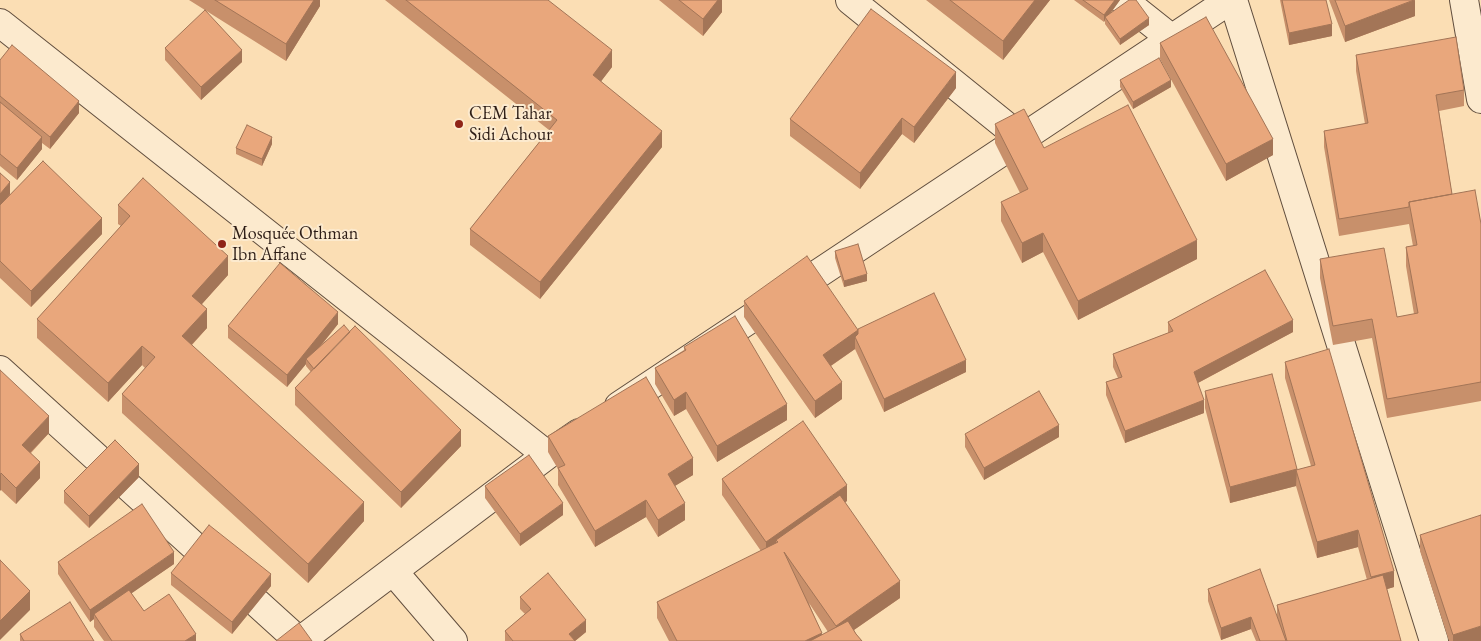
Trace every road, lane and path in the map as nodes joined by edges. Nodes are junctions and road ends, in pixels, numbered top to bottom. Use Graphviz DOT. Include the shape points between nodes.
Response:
graph roads {
  1 [pos="850,0"];
  2 [pos="1124,0"];
  3 [pos="1231,0"];
  4 [pos="1464,0"];
  5 [pos="0,23"];
  6 [pos="1172,39"];
  7 [pos="1481,99"];
  8 [pos="1021,138"];
  9 [pos="0,370"];
  10 [pos="547,455"];
  11 [pos="394,571"];
  12 [pos="299,641"];
  13 [pos="453,641"];
  14 [pos="1434,641"];
  1 -- 8 [label="street"];
  2 -- 6 [label="street"];
  3 -- 6 [label="street"];
  3 -- 14 [label="street"];
  4 -- 7 [label="street"];
  5 -- 10 [label="street"];
  6 -- 8 [label="street"];
  8 -- 10 [label="street"];
  9 -- 12 [label="street"];
  10 -- 11 [label="street"];
  11 -- 12 [label="street"];
  11 -- 13 [label="street"];
}
